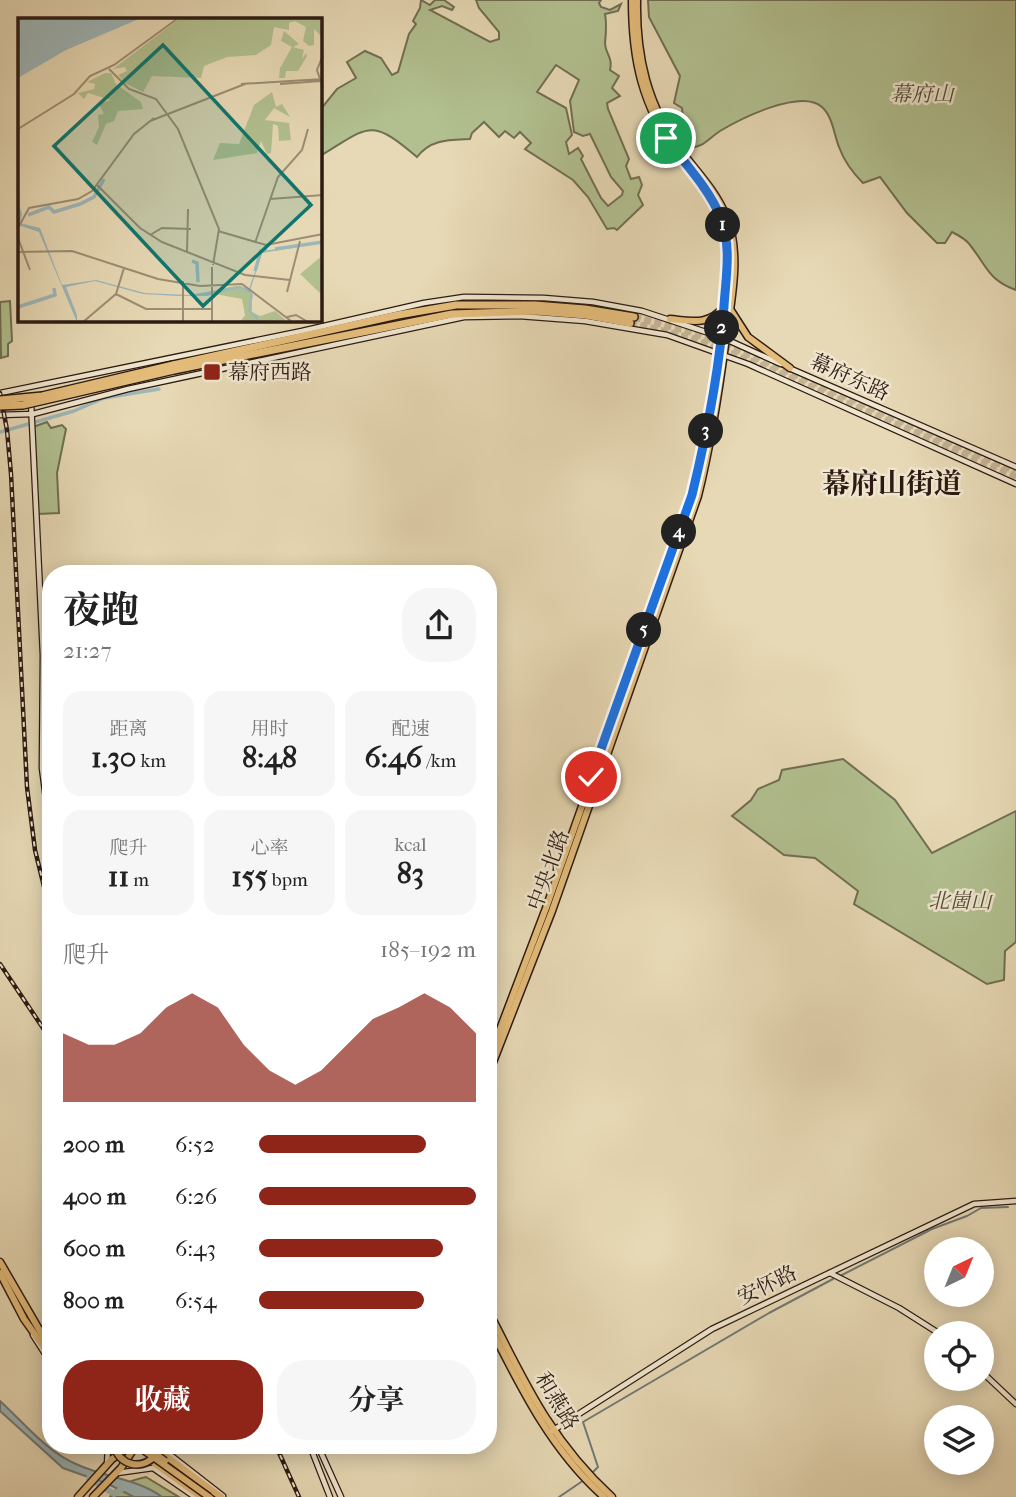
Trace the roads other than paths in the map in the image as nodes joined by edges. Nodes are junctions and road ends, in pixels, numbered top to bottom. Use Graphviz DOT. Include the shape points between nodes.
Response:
graph roads {
  1 [pos="634,0"];
  2 [pos="727,308"];
  3 [pos="670,319"];
  4 [pos="632,320"];
  5 [pos="723,338"];
  6 [pos="722,353"];
  7 [pos="173,367"];
  8 [pos="790,368"];
  9 [pos="52,383"];
  10 [pos="29,388"];
  11 [pos="0,393"];
  12 [pos="0,400"];
  13 [pos="0,406"];
  14 [pos="56,409"];
  15 [pos="0,415"];
  16 [pos="33,415"];
  17 [pos="1016,467"];
  18 [pos="1016,484"];
  19 [pos="42,635"];
  20 [pos="497,1037"];
  21 [pos="497,1052"];
  22 [pos="1016,1200"];
  23 [pos="0,1262"];
  24 [pos="0,1273"];
  25 [pos="830,1273"];
  26 [pos="6,1283"];
  27 [pos="24,1319"];
  28 [pos="34,1322"];
  29 [pos="924,1324"];
  30 [pos="497,1328"];
  31 [pos="42,1330"];
  32 [pos="42,1336"];
  33 [pos="497,1340"];
  34 [pos="42,1344"];
  35 [pos="42,1348"];
  36 [pos="994,1384"];
  37 [pos="1016,1404"];
  38 [pos="550,1432"];
  39 [pos="108,1454"];
  40 [pos="118,1454"];
  41 [pos="123,1454"];
  42 [pos="129,1454"];
  43 [pos="148,1454"];
  44 [pos="156,1454"];
  45 [pos="156,1454"];
  46 [pos="168,1454"];
  47 [pos="169,1454"];
  48 [pos="313,1454"];
  49 [pos="322,1454"];
  50 [pos="121,1459"];
  51 [pos="150,1461"];
  52 [pos="107,1465"];
  53 [pos="116,1473"];
  54 [pos="92,1491"];
  55 [pos="210,1493"];
  56 [pos="80,1497"];
  57 [pos="88,1497"];
  58 [pos="195,1497"];
  59 [pos="201,1497"];
  60 [pos="215,1497"];
  61 [pos="223,1497"];
  62 [pos="330,1497"];
  63 [pos="341,1497"];
  64 [pos="604,1497"];
  65 [pos="612,1497"];
  1 -- 2 [label="main road, 中央北路" via="636,63 649,107 714,203 725,230"];
  2 -- 3 [label="main road" via="709,320"];
  2 -- 5 [label="main road, 中央北路"];
  2 -- 8 [label="main road" via="748,337"];
  3 -- 5 [label="main road, 幕府东路"];
  3 -- 9 [label="main road" via="593,302 464,297"];
  4 -- 7 [label="highway" via="585,309 456,306"];
  5 -- 6 [label="main road, 中央北路"];
  5 -- 8 [label="main road, 幕府东路"];
  6 -- 14 [label="main road" via="667,335 585,321 464,317"];
  6 -- 18 [label="main road, 幕府东路"];
  6 -- 20 [label="main road, 中央北路" via="692,495"];
  6 -- 21 [label="main road, 中央北路" via="698,496 552,911"];
  7 -- 12 [label="highway, bridge" via="42,396"];
  7 -- 13 [label="highway, bridge" via="23,405"];
  8 -- 17 [label="main road, 幕府东路"];
  9 -- 10 [label="main road"];
  9 -- 14 [label="main road"];
  10 -- 11 [label="main road"];
  10 -- 16 [label="main road"];
  14 -- 16 [label="main road"];
  15 -- 16 [label="main road"];
  16 -- 19 [label="main road"];
  22 -- 25 [label="main road, 安怀路" via="974,1204"];
  23 -- 26 [label="main road"];
  24 -- 26 [label="main road"];
  25 -- 29 [label="main road"];
  25 -- 38 [label="main road, 安怀路" via="712,1329"];
  26 -- 27 [label="main road"];
  26 -- 28 [label="main road" via="19,1294"];
  27 -- 34 [label="main road"];
  27 -- 35 [label="main road"];
  28 -- 31 [label="main road"];
  28 -- 32 [label="main road"];
  30 -- 38 [label="main road, 和燕路"];
  33 -- 38 [label="main road, 和燕路"];
  36 -- 37 [label="main road"];
  38 -- 64 [label="main road, 和燕路" via="566,1458"];
  38 -- 65 [label="main road, 和燕路"];
  39 -- 52 [label="main road"];
  40 -- 50 [label="main road, bridge"];
  41 -- 52 [label="main road"];
  42 -- 53 [label="main road"];
  43 -- 55 [label="main road, bridge"];
  44 -- 60 [label="main road, bridge"];
  45 -- 51 [label="main road, bridge"];
  46 -- 55 [label="main road"];
  47 -- 61 [label="main road"];
  48 -- 62 [label="main road"];
  49 -- 63 [label="main road"];
  50 -- 51 [label="main road, bridge" via="136,1465"];
  50 -- 54 [label="main road"];
  51 -- 59 [label="main road, bridge"];
  52 -- 54 [label="main road"];
  53 -- 54 [label="main road"];
  53 -- 58 [label="main road" via="153,1468"];
  54 -- 56 [label="main road"];
  54 -- 57 [label="main road"];
  55 -- 61 [label="main road"];
}
